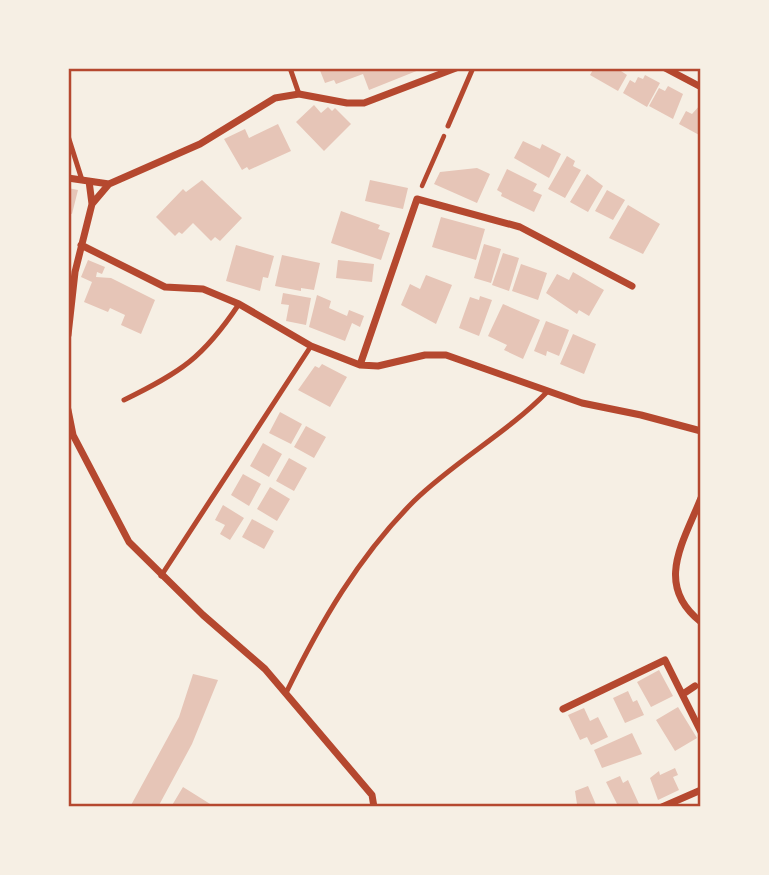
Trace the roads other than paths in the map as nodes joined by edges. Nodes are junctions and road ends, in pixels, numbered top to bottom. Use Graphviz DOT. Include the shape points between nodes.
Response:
graph roads {
  1 [pos="290,68"];
  2 [pos="456,68"];
  3 [pos="473,68"];
  4 [pos="665,68"];
  5 [pos="701,87"];
  6 [pos="299,94"];
  7 [pos="448,125"];
  8 [pos="68,136"];
  9 [pos="68,178"];
  10 [pos="86,180"];
  11 [pos="109,184"];
  12 [pos="92,204"];
  13 [pos="81,245"];
  14 [pos="71,272"];
  15 [pos="632,286"];
  16 [pos="239,304"];
  17 [pos="68,335"];
  18 [pos="311,346"];
  19 [pos="360,365"];
  20 [pos="547,392"];
  21 [pos="124,400"];
  22 [pos="68,410"];
  23 [pos="701,432"];
  24 [pos="71,434"];
  25 [pos="701,498"];
  26 [pos="161,576"];
  27 [pos="701,622"];
  28 [pos="695,686"];
  29 [pos="286,693"];
  30 [pos="683,694"];
  31 [pos="563,709"];
  32 [pos="701,732"];
  33 [pos="701,790"];
  34 [pos="374,807"];
  35 [pos="662,807"];
  1 -- 6 [label="lane"];
  2 -- 6 [label="street" via="364,103"];
  3 -- 7 [label="lane"];
  4 -- 5 [label="street"];
  6 -- 11 [label="street" via="275,98 168,161"];
  8 -- 10 [label="lane"];
  9 -- 10 [label="street"];
  10 -- 11 [label="street"];
  10 -- 12 [label="street"];
  11 -- 12 [label="street"];
  12 -- 13 [label="street"];
  13 -- 14 [label="street"];
  13 -- 16 [label="street" via="165,287 203,289"];
  14 -- 17 [label="street"];
  15 -- 19 [label="street" via="520,227 417,199"];
  16 -- 18 [label="street"];
  16 -- 21 [label="lane" via="215,340 174,376"];
  18 -- 19 [label="street"];
  18 -- 26 [label="lane"];
  19 -- 20 [label="street" via="446,355"];
  20 -- 23 [label="street"];
  20 -- 29 [label="lane" via="414,501 344,585"];
  22 -- 24 [label="street"];
  24 -- 26 [label="street" via="129,542"];
  25 -- 27 [label="street" via="674,578 677,596"];
  26 -- 29 [label="street"];
  28 -- 30 [label="street"];
  29 -- 34 [label="street" via="372,795"];
  30 -- 31 [label="street" via="665,660"];
  30 -- 32 [label="street"];
  33 -- 35 [label="street"];
}
